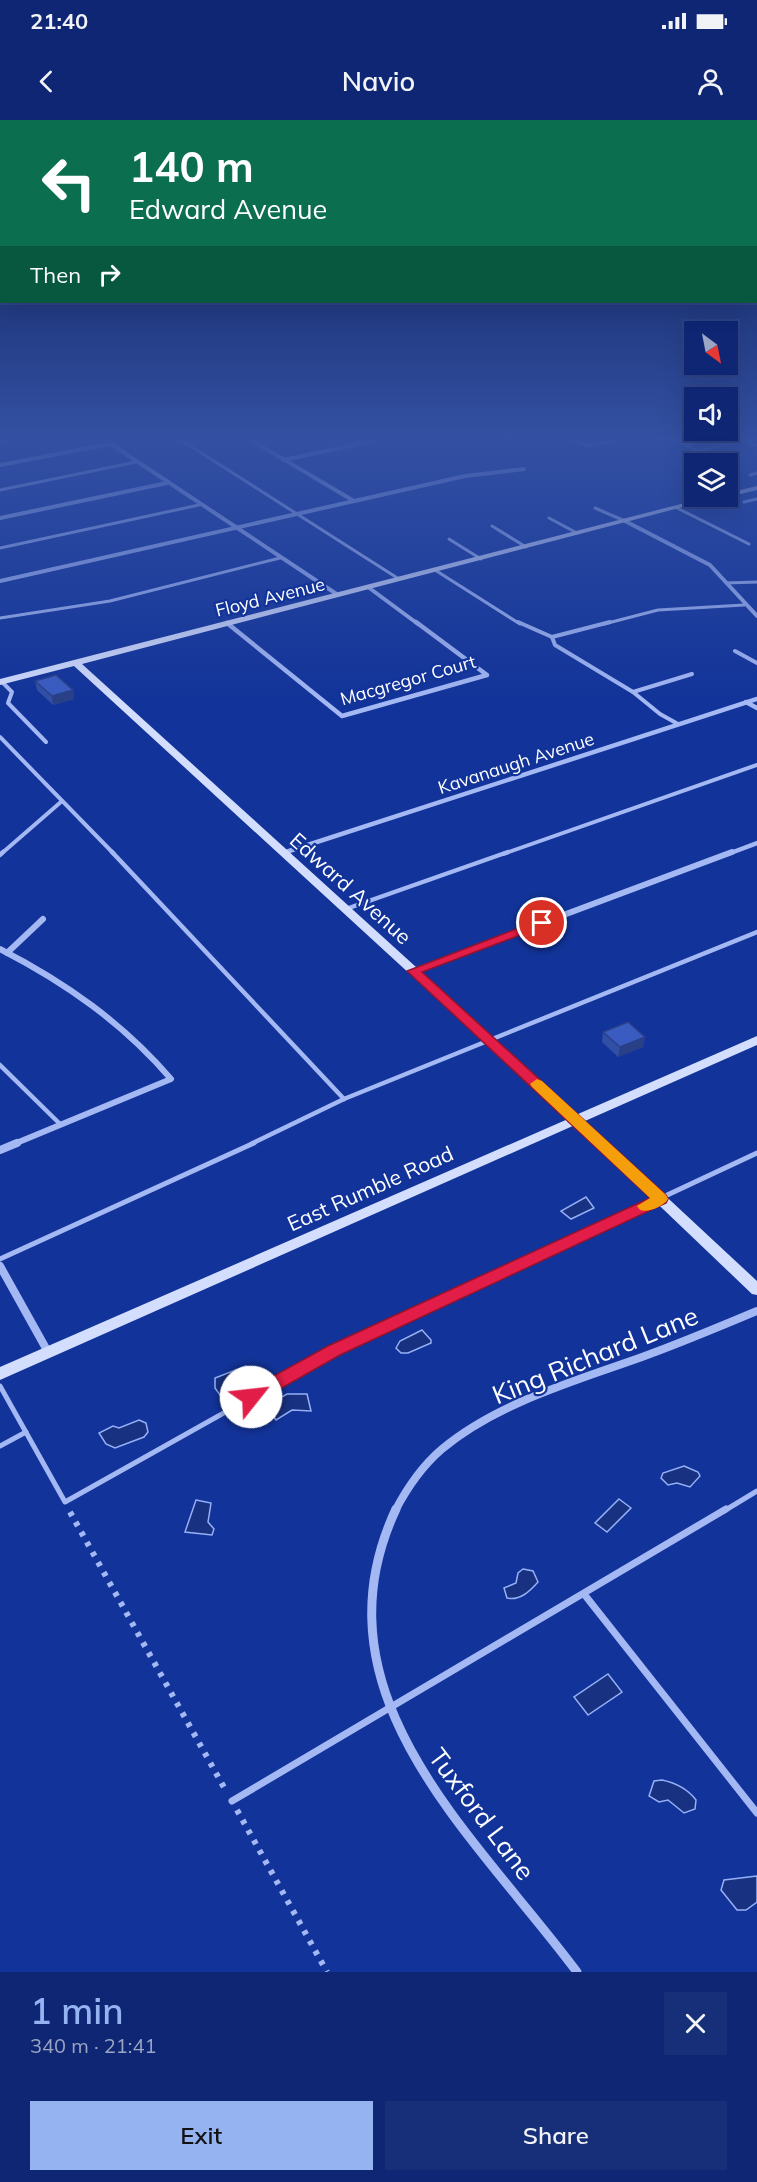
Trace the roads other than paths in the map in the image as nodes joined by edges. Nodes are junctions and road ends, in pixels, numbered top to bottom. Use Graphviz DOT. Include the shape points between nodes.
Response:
graph roads {
  1 [pos="98,526"];
  2 [pos="231,526"];
  3 [pos="247,526"];
  4 [pos="316,526"];
  5 [pos="492,526"];
  6 [pos="565,526"];
  7 [pos="603,526"];
  8 [pos="636,526"];
  9 [pos="714,526"];
  10 [pos="235,529"];
  11 [pos="577,533"];
  12 [pos="449,539"];
  13 [pos="749,544"];
  14 [pos="526,547"];
  15 [pos="0,548"];
  16 [pos="280,558"];
  17 [pos="481,559"];
  18 [pos="435,570"];
  19 [pos="399,579"];
  20 [pos="0,581"];
  21 [pos="757,582"];
  22 [pos="726,583"];
  23 [pos="368,587"];
  24 [pos="339,595"];
  25 [pos="744,605"];
  26 [pos="757,616"];
  27 [pos="0,618"];
  28 [pos="227,623"];
  29 [pos="552,637"];
  30 [pos="735,651"];
  31 [pos="75,662"];
  32 [pos="757,663"];
  33 [pos="692,674"];
  34 [pos="1,681"];
  35 [pos="633,692"];
  36 [pos="757,699"];
  37 [pos="746,702"];
  38 [pos="757,708"];
  39 [pos="678,724"];
  40 [pos="0,738"];
  41 [pos="46,742"];
  42 [pos="757,765"];
  43 [pos="62,801"];
  44 [pos="757,843"];
  45 [pos="283,853"];
  46 [pos="0,855"];
  47 [pos="345,909"];
  48 [pos="43,919"];
  49 [pos="757,932"];
  50 [pos="0,949"];
  51 [pos="8,952"];
  52 [pos="414,971"];
  53 [pos="489,1040"];
  54 [pos="757,1040"];
  55 [pos="0,1065"];
  56 [pos="344,1099"];
  57 [pos="577,1120"];
  58 [pos="59,1123"];
  59 [pos="0,1150"];
  60 [pos="757,1153"];
  61 [pos="661,1199"];
  62 [pos="0,1259"];
  63 [pos="0,1266"];
  64 [pos="757,1290"];
  65 [pos="757,1311"];
  66 [pos="48,1352"];
  67 [pos="0,1374"];
  68 [pos="0,1386"];
  69 [pos="26,1432"];
  70 [pos="0,1446"];
  71 [pos="757,1491"];
  72 [pos="584,1594"];
  73 [pos="376,1668"];
  74 [pos="388,1708"];
  75 [pos="232,1801"];
  76 [pos="757,1813"];
  77 [pos="577,1972"];
  1 -- 15 [label="lane"];
  2 -- 10 [label="street"];
  3 -- 10 [label="street"];
  4 -- 19 [label="lane"];
  5 -- 14 [label="lane"];
  6 -- 11 [label="lane"];
  7 -- 11 [label="street, Floyd Avenue"];
  8 -- 22 [label="street" via="701,560"];
  9 -- 13 [label="lane"];
  10 -- 16 [label="street"];
  10 -- 20 [label="street"];
  11 -- 14 [label="street, Floyd Avenue"];
  12 -- 17 [label="lane"];
  14 -- 17 [label="street, Floyd Avenue"];
  16 -- 24 [label="street"];
  16 -- 27 [label="lane" via="110,602"];
  17 -- 18 [label="street, Floyd Avenue"];
  18 -- 19 [label="street, Floyd Avenue"];
  18 -- 29 [label="lane" via="527,628"];
  19 -- 23 [label="street, Floyd Avenue"];
  21 -- 22 [label="lane"];
  22 -- 25 [label="street"];
  23 -- 24 [label="street, Floyd Avenue"];
  23 -- 28 [label="street, Macgregor Court" via="487,675 342,716"];
  24 -- 28 [label="street, Floyd Avenue"];
  25 -- 26 [label="street"];
  25 -- 29 [label="lane" via="658,610"];
  28 -- 31 [label="street, Floyd Avenue"];
  29 -- 35 [label="lane" via="555,645"];
  30 -- 32 [label="lane"];
  31 -- 34 [label="street, Floyd Avenue"];
  31 -- 45 [label="street, Edward Avenue"];
  33 -- 35 [label="lane"];
  34 -- 41 [label="lane" via="12,692 8,703"];
  35 -- 39 [label="lane"];
  36 -- 37 [label="street, Kavanaugh Avenue"];
  37 -- 38 [label="street"];
  37 -- 39 [label="street, Kavanaugh Avenue"];
  39 -- 45 [label="street, Kavanaugh Avenue"];
  40 -- 43 [label="lane"];
  42 -- 47 [label="lane"];
  43 -- 46 [label="lane"];
  43 -- 56 [label="lane"];
  44 -- 52 [label="street"];
  45 -- 47 [label="street, Edward Avenue"];
  47 -- 52 [label="street, Edward Avenue"];
  48 -- 51 [label="street"];
  49 -- 53 [label="lane"];
  50 -- 51 [label="street"];
  51 -- 58 [label="street" via="90,1001 128,1032 171,1078"];
  52 -- 53 [label="street, Edward Avenue"];
  53 -- 56 [label="lane"];
  53 -- 57 [label="street, Edward Avenue"];
  54 -- 57 [label="street, East Rumble Road"];
  55 -- 58 [label="lane"];
  56 -- 62 [label="lane"];
  57 -- 61 [label="street, Edward Avenue"];
  57 -- 66 [label="street, East Rumble Road"];
  58 -- 59 [label="street"];
  60 -- 61 [label="lane"];
  61 -- 64 [label="street, Edward Avenue"];
  61 -- 69 [label="lane" via="334,1351 64,1502"];
  63 -- 66 [label="street"];
  65 -- 73 [label="street, King Richard Lane" via="674,1346 569,1383 452,1441 423,1469 404,1495 380,1548 371,1595"];
  66 -- 67 [label="street, East Rumble Road"];
  68 -- 69 [label="lane"];
  69 -- 70 [label="lane"];
  71 -- 72 [label="lane"];
  72 -- 74 [label="lane"];
  72 -- 76 [label="lane"];
  73 -- 74 [label="street, Tuxford Lane"];
  74 -- 75 [label="lane"];
  74 -- 77 [label="street, Tuxford Lane" via="433,1788"];
}
